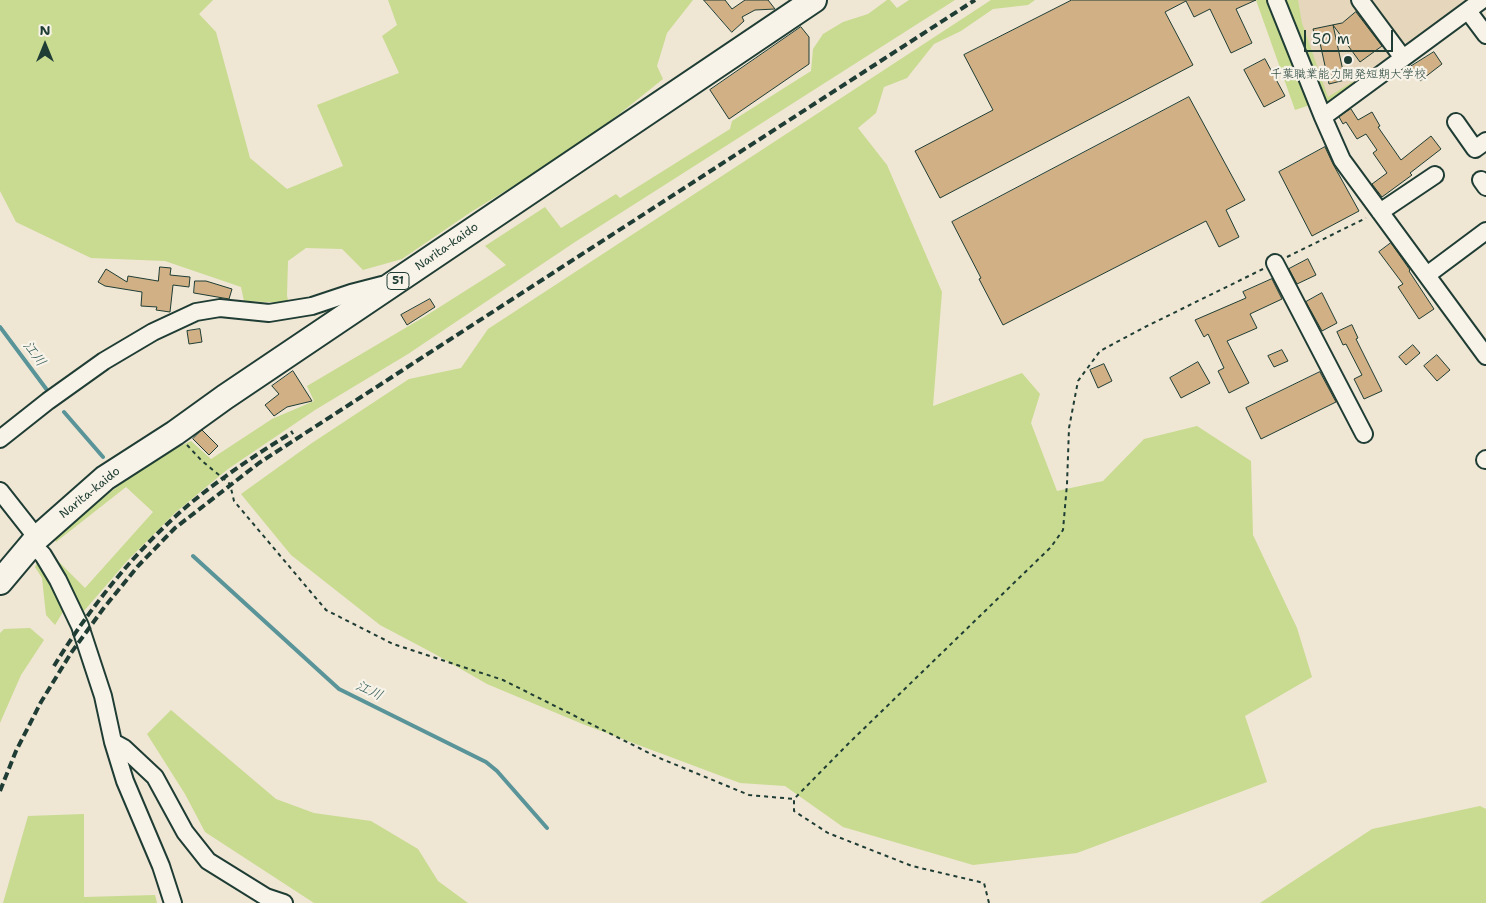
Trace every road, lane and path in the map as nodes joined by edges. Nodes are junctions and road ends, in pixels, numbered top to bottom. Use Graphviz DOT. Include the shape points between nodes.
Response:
graph roads {
  1 [pos="814,0"];
  2 [pos="1276,0"];
  3 [pos="1360,0"];
  4 [pos="1482,0"];
  5 [pos="1468,10"];
  6 [pos="1486,35"];
  7 [pos="1403,58"];
  8 [pos="1323,117"];
  9 [pos="1456,122"];
  10 [pos="1486,141"];
  11 [pos="1435,175"];
  12 [pos="1380,212"];
  13 [pos="1486,231"];
  14 [pos="1275,262"];
  15 [pos="1427,274"];
  16 [pos="398,281"];
  17 [pos="1486,356"];
  18 [pos="175,433"];
  19 [pos="1364,434"];
  20 [pos="0,439"];
  21 [pos="0,491"];
  22 [pos="34,541"];
  23 [pos="0,582"];
  24 [pos="113,742"];
  25 [pos="794,799"];
  26 [pos="172,903"];
  27 [pos="284,903"];
  28 [pos="989,903"];
  1 -- 16 [label="highway, Narita-kaido / 51"];
  2 -- 8 [label="street"];
  3 -- 7 [label="street"];
  4 -- 5 [label="street"];
  5 -- 6 [label="street"];
  5 -- 7 [label="street"];
  7 -- 8 [label="street"];
  8 -- 12 [label="street" via="1342,160"];
  9 -- 10 [label="street" via="1475,149"];
  11 -- 12 [label="street"];
  12 -- 14 [label="path"];
  12 -- 15 [label="street"];
  13 -- 15 [label="street"];
  14 -- 19 [label="street"];
  14 -- 25 [label="path" via="1100,350 1078,381 1069,428 1063,530 1052,547"];
  15 -- 17 [label="street"];
  16 -- 18 [label="highway, Narita-kaido / 51"];
  16 -- 20 [label="street" via="312,306 269,313 220,308 196,312 153,332 104,361"];
  18 -- 22 [label="highway, Narita-kaido / 51" via="105,478"];
  18 -- 25 [label="path" via="230,484 234,501 326,610 394,644 503,680 657,757 749,795"];
  21 -- 22 [label="street"];
  22 -- 23 [label="highway, Narita-kaido / 51"];
  22 -- 24 [label="street" via="58,580 80,626 103,696"];
  24 -- 26 [label="street"];
  24 -- 27 [label="street" via="155,777 185,832 208,861 266,897"];
  25 -- 28 [label="path" via="794,811 828,833 912,866 984,883"];
}
